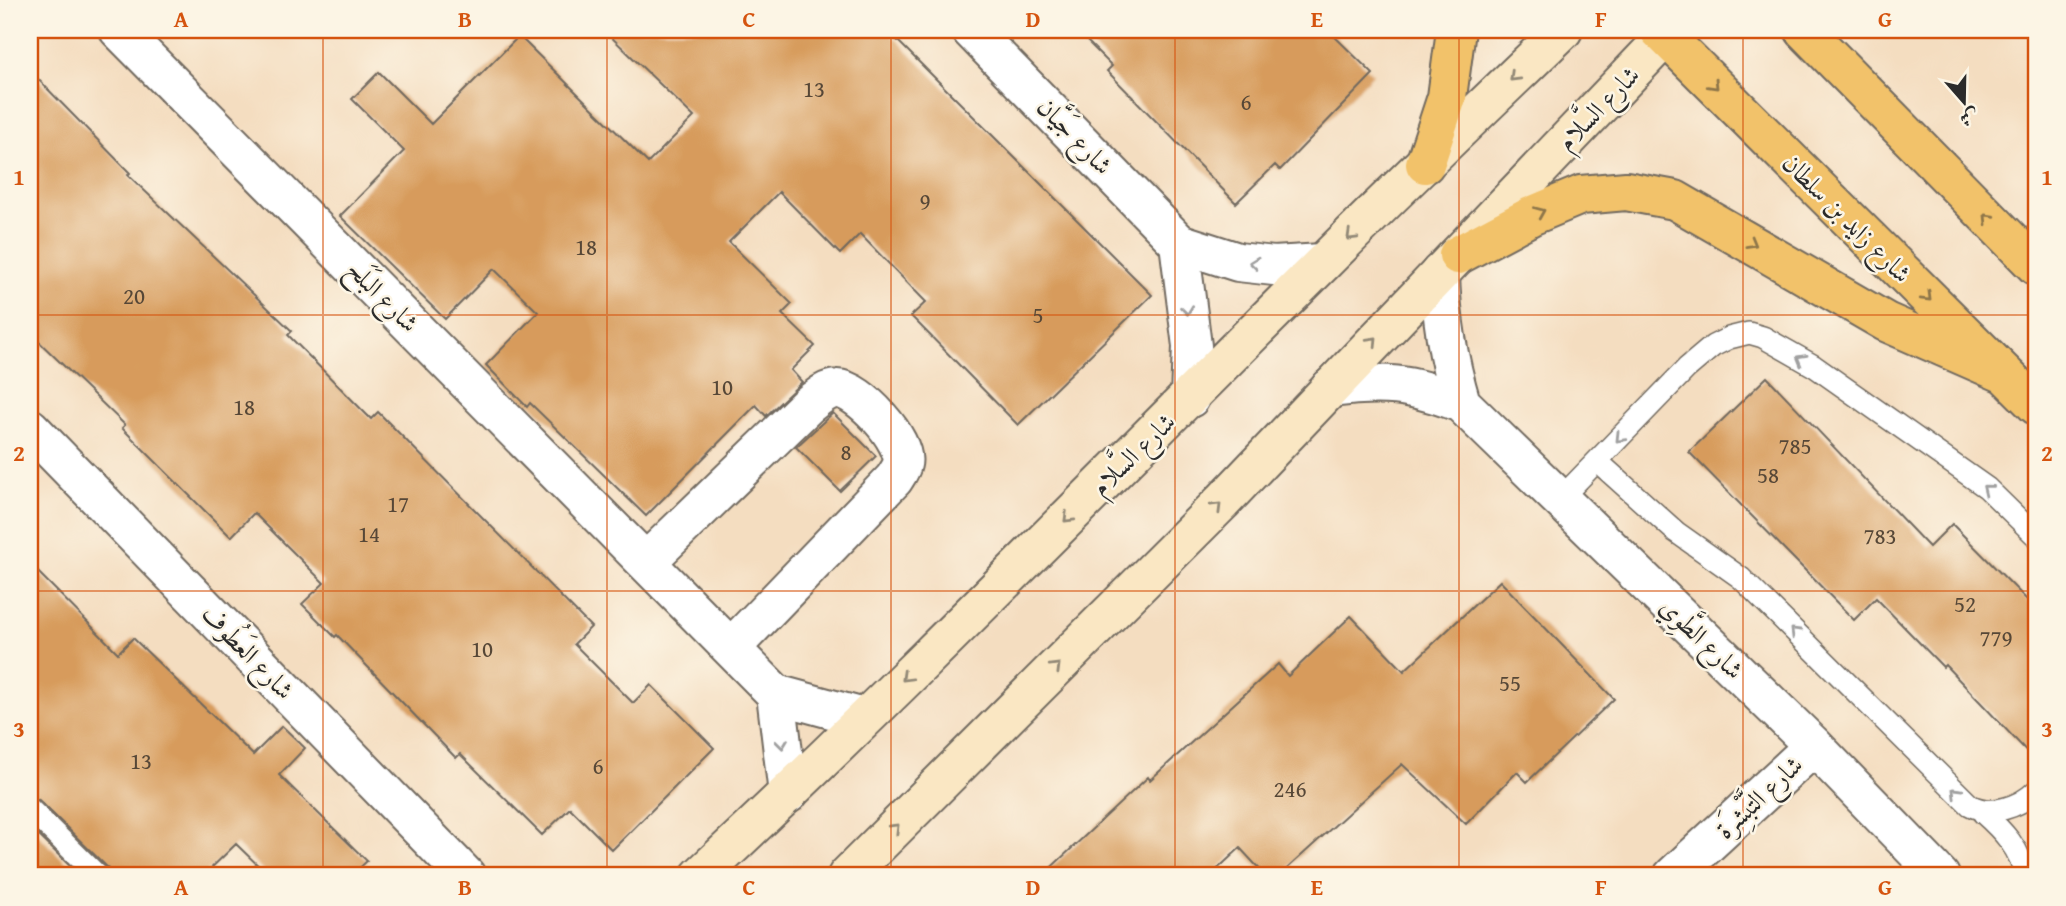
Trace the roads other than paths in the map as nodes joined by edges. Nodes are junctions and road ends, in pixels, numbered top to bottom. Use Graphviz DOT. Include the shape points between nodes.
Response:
graph roads {
  1 [pos="119,30"];
  2 [pos="971,30"];
  3 [pos="1456,30"];
  4 [pos="1563,30"];
  5 [pos="1804,30"];
  6 [pos="1666,32"];
  7 [pos="1425,164"];
  8 [pos="1179,243"];
  9 [pos="1322,263"];
  10 [pos="1449,264"];
  11 [pos="2036,267"];
  12 [pos="2005,374"];
  13 [pos="1330,388"];
  14 [pos="1190,398"];
  15 [pos="1461,403"];
  16 [pos="2036,405"];
  17 [pos="30,429"];
  18 [pos="1597,461"];
  19 [pos="1559,500"];
  20 [pos="2036,536"];
  21 [pos="646,562"];
  22 [pos="731,648"];
  23 [pos="776,694"];
  24 [pos="864,718"];
  25 [pos="1814,746"];
  26 [pos="2036,790"];
  27 [pos="788,794"];
  28 [pos="30,809"];
  29 [pos="1983,813"];
  30 [pos="98,876"];
  31 [pos="466,876"];
  32 [pos="700,876"];
  33 [pos="847,876"];
  34 [pos="1673,876"];
  35 [pos="1940,876"];
  36 [pos="2024,876"];
  1 -- 21 [label="street, شارع البَلَح"];
  2 -- 8 [label="street, شارع جَيَّان"];
  3 -- 7 [label="highway" via="1447,97"];
  4 -- 7 [label="street, شارع السَّلام, one-way"];
  11 -- 5 [label="highway, one-way"];
  6 -- 10 [label="street, شارع السَّلام"];
  6 -- 12 [label="highway, شارع زايد بن سلطان, one-way"];
  7 -- 9 [label="street, شارع السَّلام, one-way"];
  9 -- 8 [label="street, شارع جَيَّان, one-way" via="1238,262"];
  8 -- 14 [label="street, one-way" via="1192,346"];
  9 -- 14 [label="street, شارع السَّلام"];
  10 -- 12 [label="highway, one-way" via="1531,216 1581,195 1626,191 1675,200 1886,322"];
  13 -- 10 [label="street, شارع السَّلام, one-way"];
  10 -- 15 [label="street, شارع الطَّوِي" via="1443,328"];
  12 -- 16 [label="highway, شارع زايد بن سلطان"];
  13 -- 15 [label="street, شارع الطَّوِي" via="1397,384"];
  33 -- 13 [label="street, شارع السَّلام, one-way"];
  14 -- 24 [label="street, شارع السَّلام, one-way"];
  15 -- 19 [label="street, شارع الطَّوِي"];
  17 -- 31 [label="street, شارع العَطُوف"];
  18 -- 19 [label="lane"];
  20 -- 18 [label="lane, one-way" via="1987,488 1814,366 1749,333 1729,338 1696,360"];
  29 -- 18 [label="lane, one-way" via="1741,578 1676,532"];
  19 -- 25 [label="street, شارع الطَّوِي"];
  21 -- 22 [label="street, شارع البَلَح"];
  21 -- 22 [label="street" via="824,393 838,389 852,393 890,428 900,443 903,463 894,479"];
  22 -- 23 [label="street, شارع البَلَح"];
  23 -- 24 [label="street"];
  23 -- 27 [label="street, one-way"];
  24 -- 27 [label="street, شارع السَّلام"];
  25 -- 34 [label="street, شارع التَّبْشِرَة"];
  25 -- 35 [label="street, شارع الطَّوِي"];
  26 -- 29 [label="lane" via="2017,803"];
  27 -- 32 [label="street, شارع السَّلام"];
  28 -- 30 [label="lane"];
  29 -- 36 [label="lane" via="2018,854"];
}
